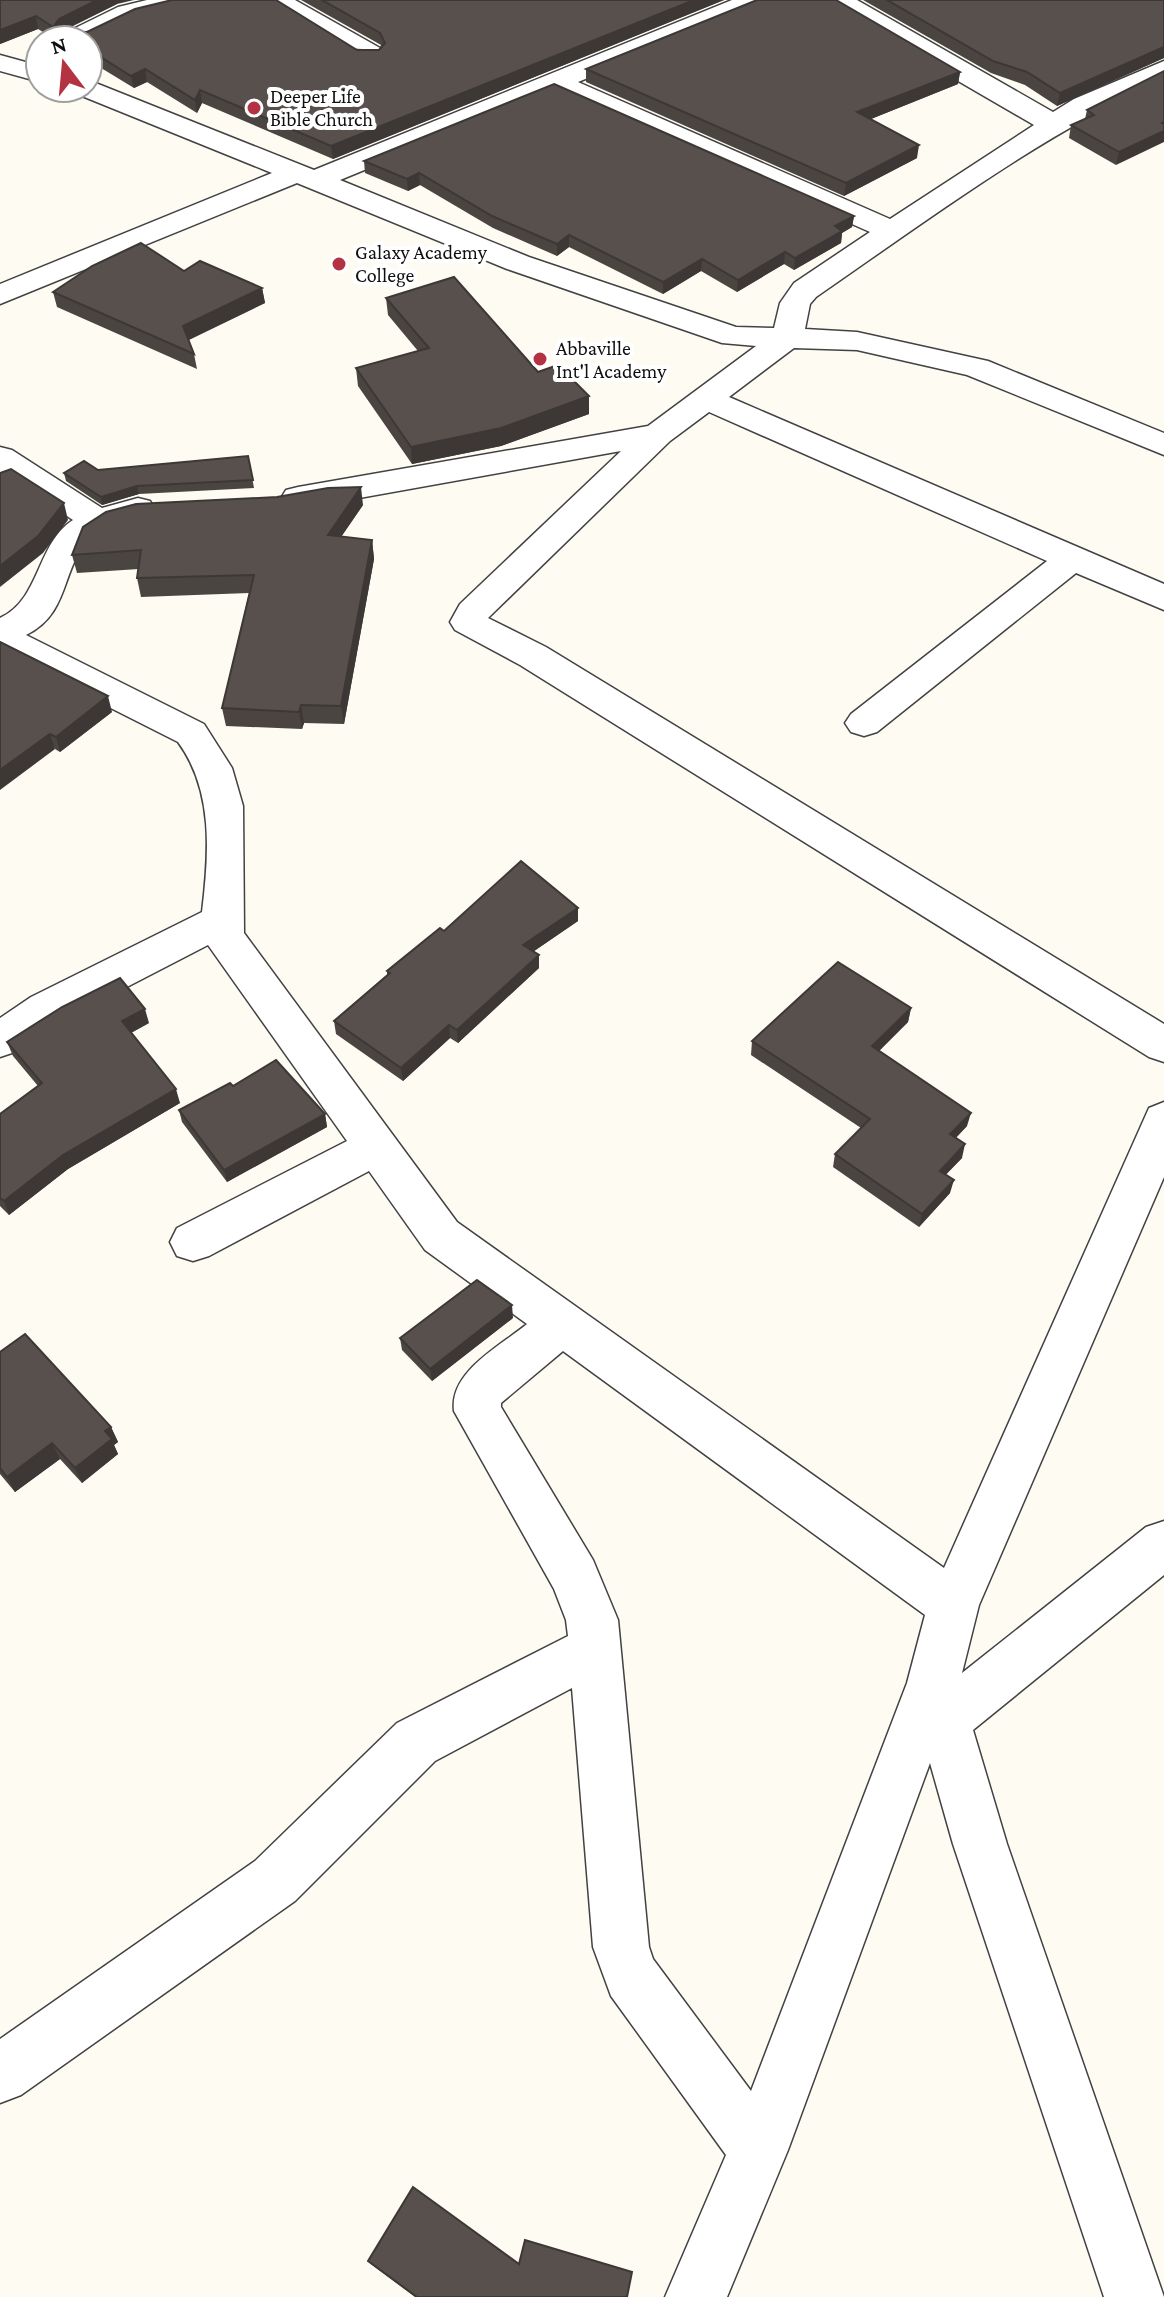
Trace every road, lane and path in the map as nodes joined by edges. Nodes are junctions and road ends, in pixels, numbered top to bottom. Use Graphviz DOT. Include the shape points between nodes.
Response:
graph roads {
  1 [pos="85,0"];
  2 [pos="179,0"];
  3 [pos="276,0"];
  4 [pos="755,0"];
  5 [pos="838,0"];
  6 [pos="712,6"];
  7 [pos="96,24"];
  8 [pos="103,24"];
  9 [pos="370,54"];
  10 [pos="1164,69"];
  11 [pos="555,82"];
  12 [pos="104,95"];
  13 [pos="1053,124"];
  14 [pos="306,177"];
  15 [pos="891,230"];
  16 [pos="0,295"];
  17 [pos="787,338"];
  18 [pos="707,399"];
  19 [pos="658,434"];
  20 [pos="1164,445"];
  21 [pos="0,457"];
  22 [pos="265,502"];
  23 [pos="171,507"];
  24 [pos="97,520"];
  25 [pos="1072,559"];
  26 [pos="1164,598"];
  27 [pos="0,635"];
  28 [pos="864,723"];
  29 [pos="220,921"];
  30 [pos="0,1040"];
  31 [pos="1164,1045"];
  32 [pos="1164,1120"];
  33 [pos="377,1146"];
  34 [pos="193,1242"];
  35 [pos="561,1324"];
  36 [pos="1164,1544"];
  37 [pos="953,1605"];
  38 [pos="594,1649"];
  39 [pos="938,1702"];
  40 [pos="0,2074"];
  41 [pos="758,2150"];
  42 [pos="696,2297"];
  43 [pos="1135,2297"];
  1 -- 7 [label="street"];
  2 -- 8 [label="street"];
  3 -- 9 [label="street"];
  4 -- 6 [label="street"];
  5 -- 13 [label="street"];
  6 -- 11 [label="street"];
  10 -- 13 [label="street"];
  11 -- 14 [label="street"];
  11 -- 15 [label="street"];
  12 -- 14 [label="street"];
  13 -- 15 [label="street"];
  14 -- 16 [label="street"];
  14 -- 17 [label="street" via="518,263 733,336"];
  15 -- 17 [label="street" via="805,290 795,303"];
  17 -- 18 [label="street"];
  17 -- 20 [label="street" via="857,341 977,368"];
  18 -- 19 [label="street"];
  18 -- 25 [label="street"];
  19 -- 22 [label="street"];
  19 -- 31 [label="street" via="468,622 533,656"];
  21 -- 24 [label="street"];
  23 -- 24 [label="street" via="139,508"];
  24 -- 27 [label="street" via="71,537 39,606"];
  25 -- 26 [label="street"];
  25 -- 28 [label="street"];
  27 -- 29 [label="street" via="191,733 208,751 220,780 228,842"];
  29 -- 30 [label="street" via="46,1009"];
  29 -- 33 [label="street" via="225,938"];
  32 -- 37 [label="street"];
  33 -- 34 [label="street"];
  33 -- 35 [label="street" via="441,1236"];
  35 -- 37 [label="street"];
  35 -- 38 [label="street" via="476,1395 478,1411 575,1577 592,1620"];
  36 -- 39 [label="street"];
  37 -- 39 [label="street"];
  38 -- 40 [label="street" via="416,1742 275,1881"];
  38 -- 41 [label="street" via="621,1947 631,1976"];
  39 -- 41 [label="street"];
  39 -- 43 [label="street" via="980,1844"];
  41 -- 42 [label="street"];
}
